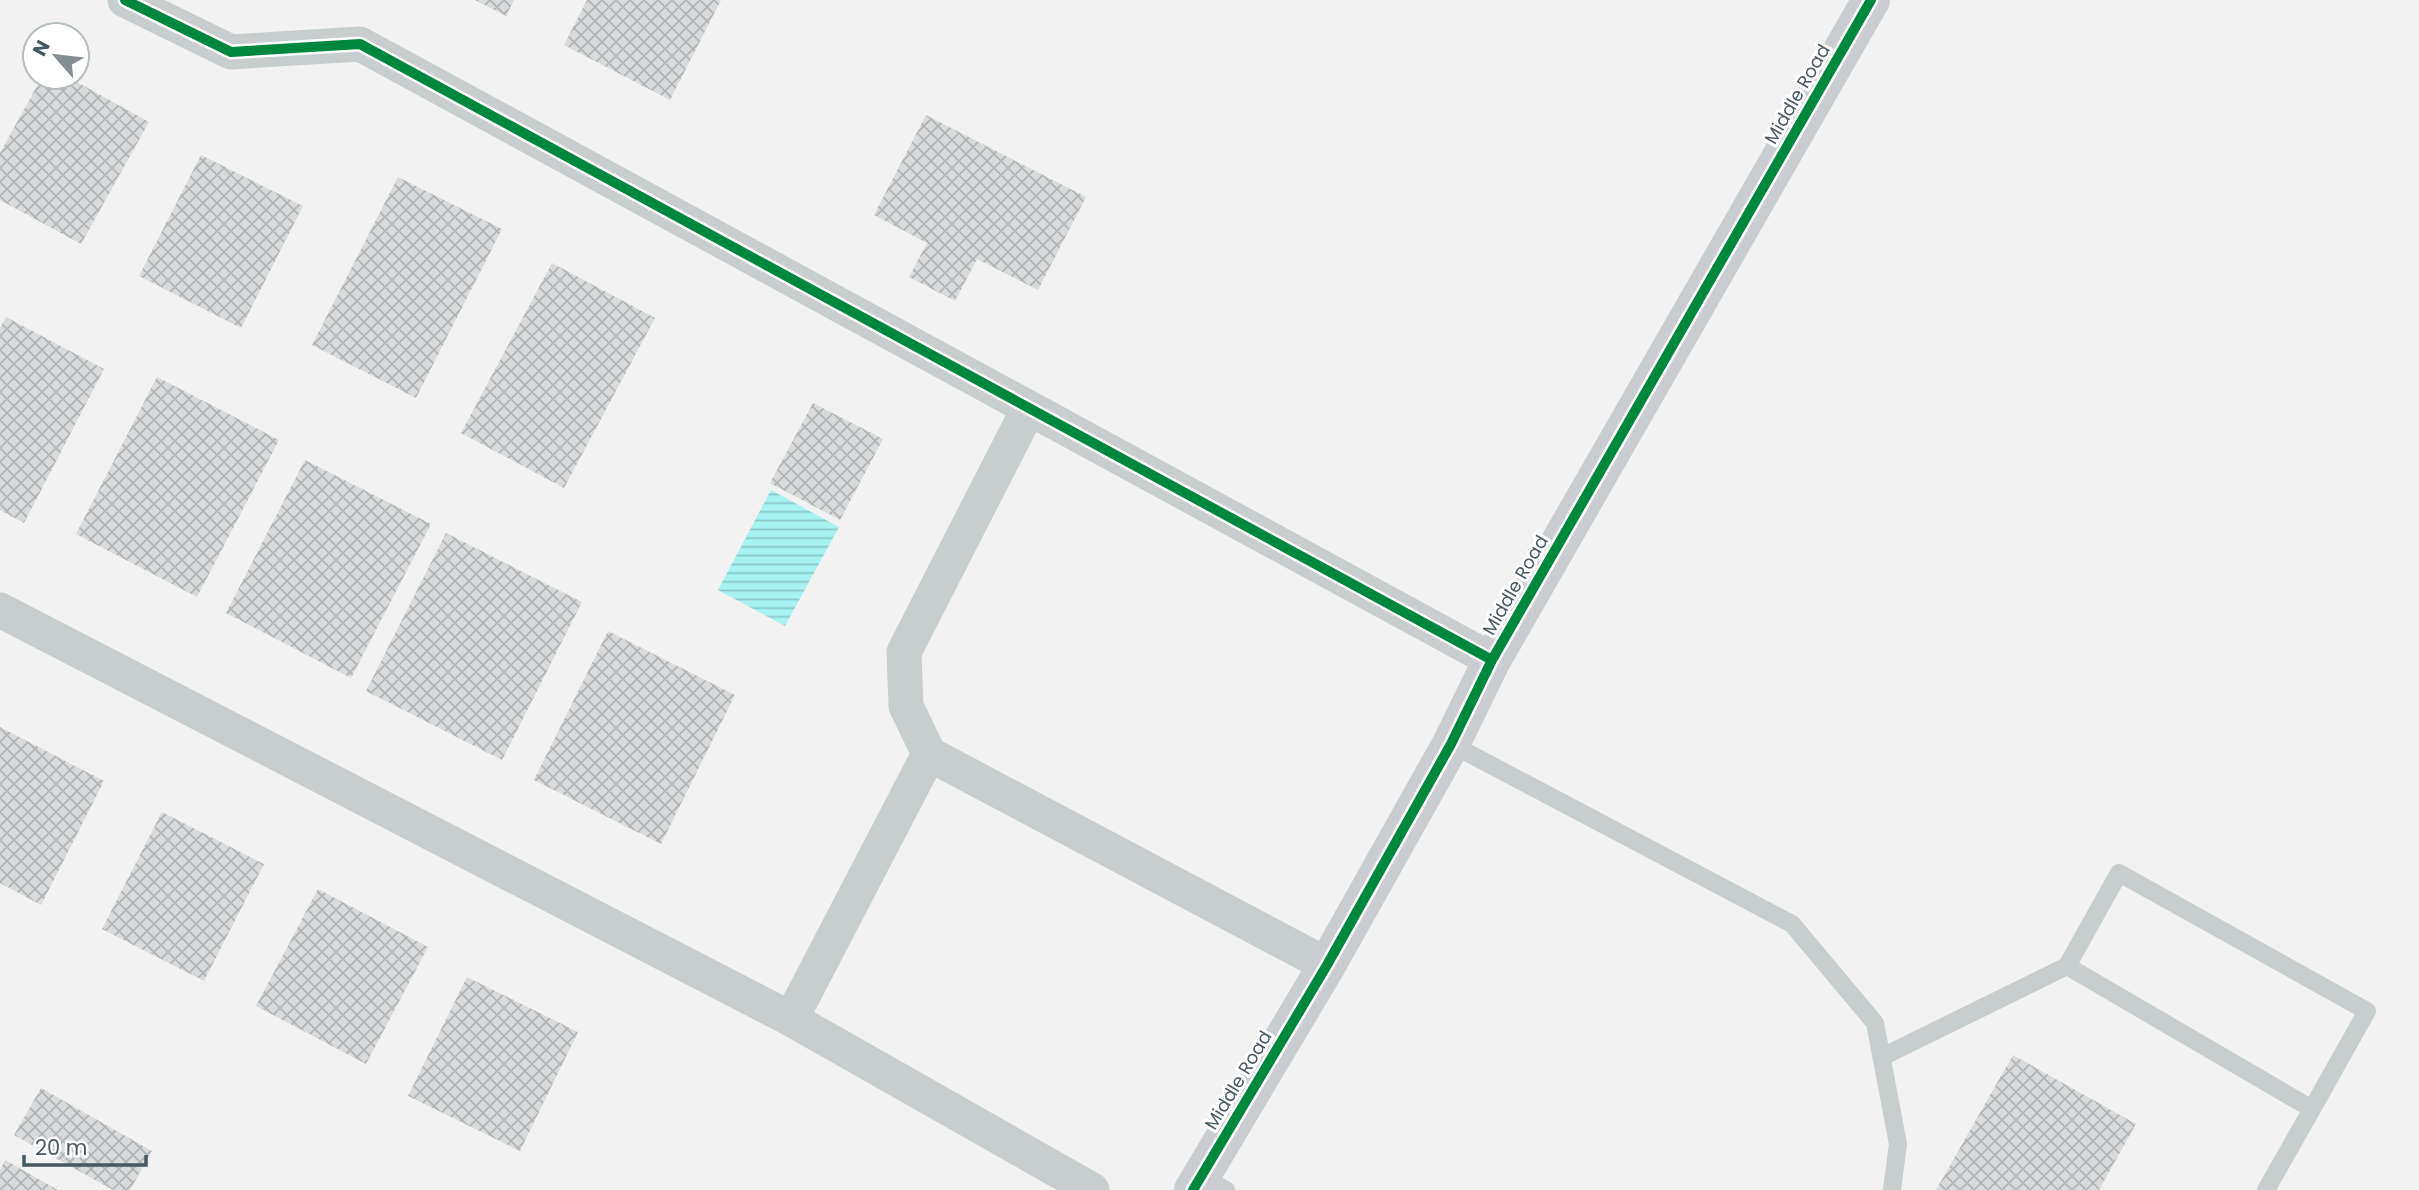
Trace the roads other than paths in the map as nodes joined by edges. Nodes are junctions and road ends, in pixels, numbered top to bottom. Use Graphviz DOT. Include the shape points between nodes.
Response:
graph roads {
  1 [pos="125,0"];
  2 [pos="1871,0"];
  3 [pos="1029,408"];
  4 [pos="0,610"];
  5 [pos="1492,660"];
  6 [pos="1451,744"];
  7 [pos="929,754"];
  8 [pos="1327,965"];
  9 [pos="2067,966"];
  10 [pos="791,1019"];
  11 [pos="1882,1057"];
  12 [pos="2312,1109"];
  13 [pos="1207,1185"];
  14 [pos="1092,1190"];
  15 [pos="1892,1190"];
  16 [pos="2266,1190"];
  1 -- 3 [label="street" via="231,52 360,44"];
  2 -- 5 [label="street, Middle Road"];
  3 -- 5 [label="street"];
  3 -- 7 [label="street" via="904,652 906,706"];
  4 -- 10 [label="street"];
  5 -- 6 [label="street, Middle Road"];
  6 -- 8 [label="street, Middle Road"];
  6 -- 11 [label="lane" via="1792,924 1875,1023"];
  7 -- 8 [label="street"];
  7 -- 10 [label="street"];
  8 -- 13 [label="street, Middle Road"];
  9 -- 11 [label="lane"];
  9 -- 12 [label="lane"];
  9 -- 12 [label="lane" via="2119,873 2367,1011"];
  10 -- 14 [label="street"];
  11 -- 15 [label="lane" via="1898,1144"];
  12 -- 16 [label="lane"];
}
